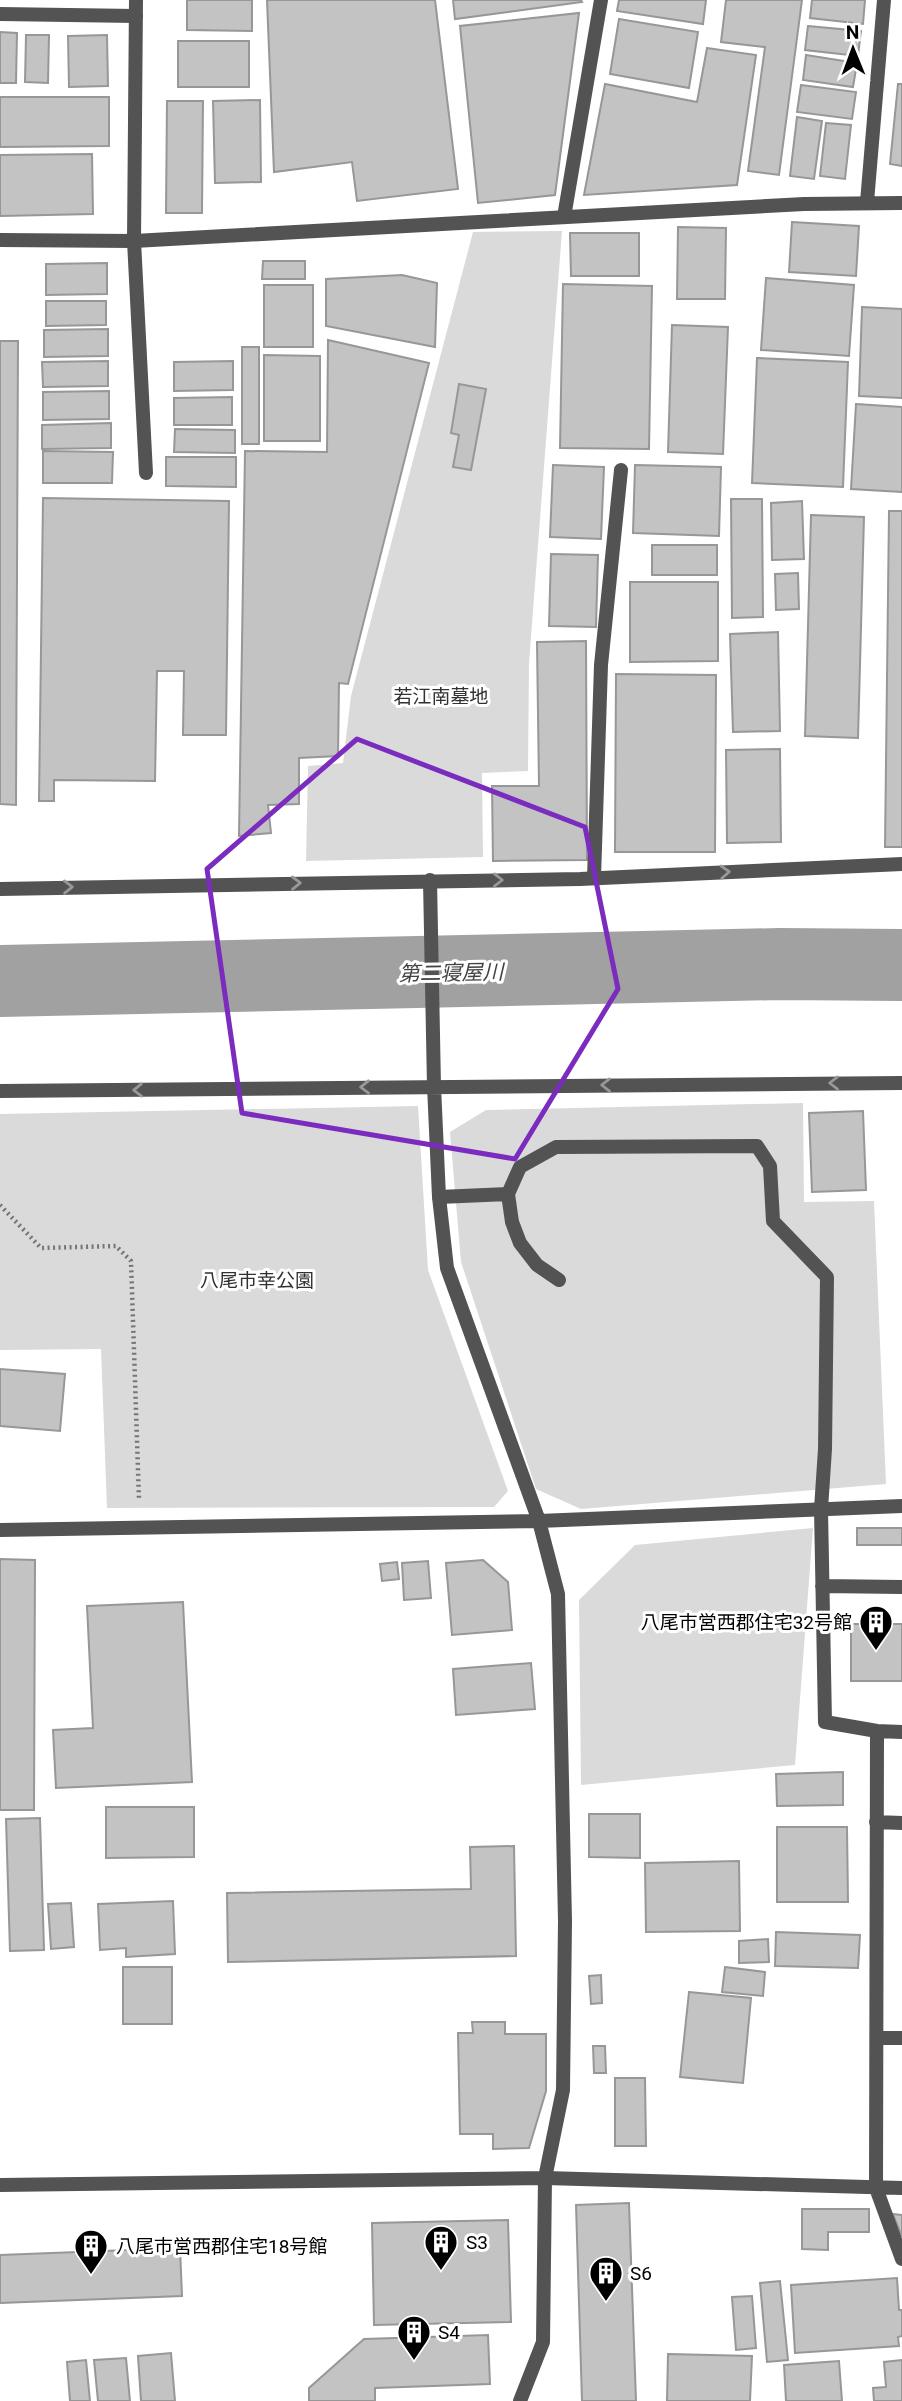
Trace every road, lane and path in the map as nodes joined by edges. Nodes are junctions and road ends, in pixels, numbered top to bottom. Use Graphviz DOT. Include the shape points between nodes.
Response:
graph roads {
  1 [pos="136,0"];
  2 [pos="601,0"];
  3 [pos="884,0"];
  4 [pos="0,14"];
  5 [pos="136,16"];
  6 [pos="867,202"];
  7 [pos="902,203"];
  8 [pos="564,217"];
  9 [pos="0,240"];
  10 [pos="134,241"];
  11 [pos="621,470"];
  12 [pos="146,473"];
  13 [pos="902,864"];
  14 [pos="594,878"];
  15 [pos="430,880"];
  16 [pos="0,889"];
  17 [pos="902,1083"];
  18 [pos="434,1086"];
  19 [pos="0,1091"];
  20 [pos="508,1194"];
  21 [pos="439,1197"];
  22 [pos="0,1205"];
  23 [pos="559,1280"];
  24 [pos="902,1506"];
  25 [pos="821,1509"];
  26 [pos="539,1521"];
  27 [pos="140,1526"];
  28 [pos="0,1530"];
  29 [pos="822,1586"];
  30 [pos="902,1587"];
  31 [pos="877,1731"];
  32 [pos="902,1732"];
  33 [pos="876,1822"];
  34 [pos="902,1823"];
  35 [pos="877,2038"];
  36 [pos="902,2038"];
  37 [pos="545,2178"];
  38 [pos="0,2185"];
  39 [pos="876,2188"];
  40 [pos="902,2188"];
  41 [pos="902,2259"];
  42 [pos="520,2401"];
  1 -- 5 [label="street"];
  2 -- 8 [label="street"];
  3 -- 6 [label="street"];
  4 -- 5 [label="street"];
  5 -- 10 [label="street"];
  6 -- 7 [label="street"];
  6 -- 8 [label="street"];
  8 -- 10 [label="street"];
  9 -- 10 [label="street"];
  10 -- 12 [label="street"];
  11 -- 14 [label="street" via="601,665"];
  14 -- 13 [label="street, one-way"];
  15 -- 14 [label="street, one-way"];
  16 -- 15 [label="street, one-way"];
  15 -- 18 [label="street"];
  17 -- 18 [label="street, one-way"];
  18 -- 19 [label="street, one-way"];
  18 -- 21 [label="street"];
  20 -- 21 [label="street"];
  20 -- 23 [label="street" via="520,1243 537,1265"];
  20 -- 25 [label="street" via="520,1167 556,1147 757,1146 770,1166 773,1221 827,1277"];
  21 -- 26 [label="street" via="447,1268"];
  22 -- 27 [label="path" via="41,1248 116,1246 131,1261"];
  24 -- 25 [label="street"];
  25 -- 26 [label="street"];
  25 -- 29 [label="street"];
  26 -- 27 [label="street"];
  26 -- 37 [label="street" via="558,1594 565,1921 563,2090"];
  27 -- 28 [label="street"];
  29 -- 30 [label="street"];
  29 -- 31 [label="street" via="825,1722"];
  31 -- 32 [label="street"];
  31 -- 33 [label="street"];
  33 -- 34 [label="street"];
  33 -- 35 [label="street"];
  35 -- 36 [label="street"];
  35 -- 39 [label="street"];
  37 -- 38 [label="street"];
  37 -- 39 [label="street"];
  37 -- 42 [label="street" via="543,2342"];
  39 -- 40 [label="street"];
  39 -- 41 [label="street"];
}
